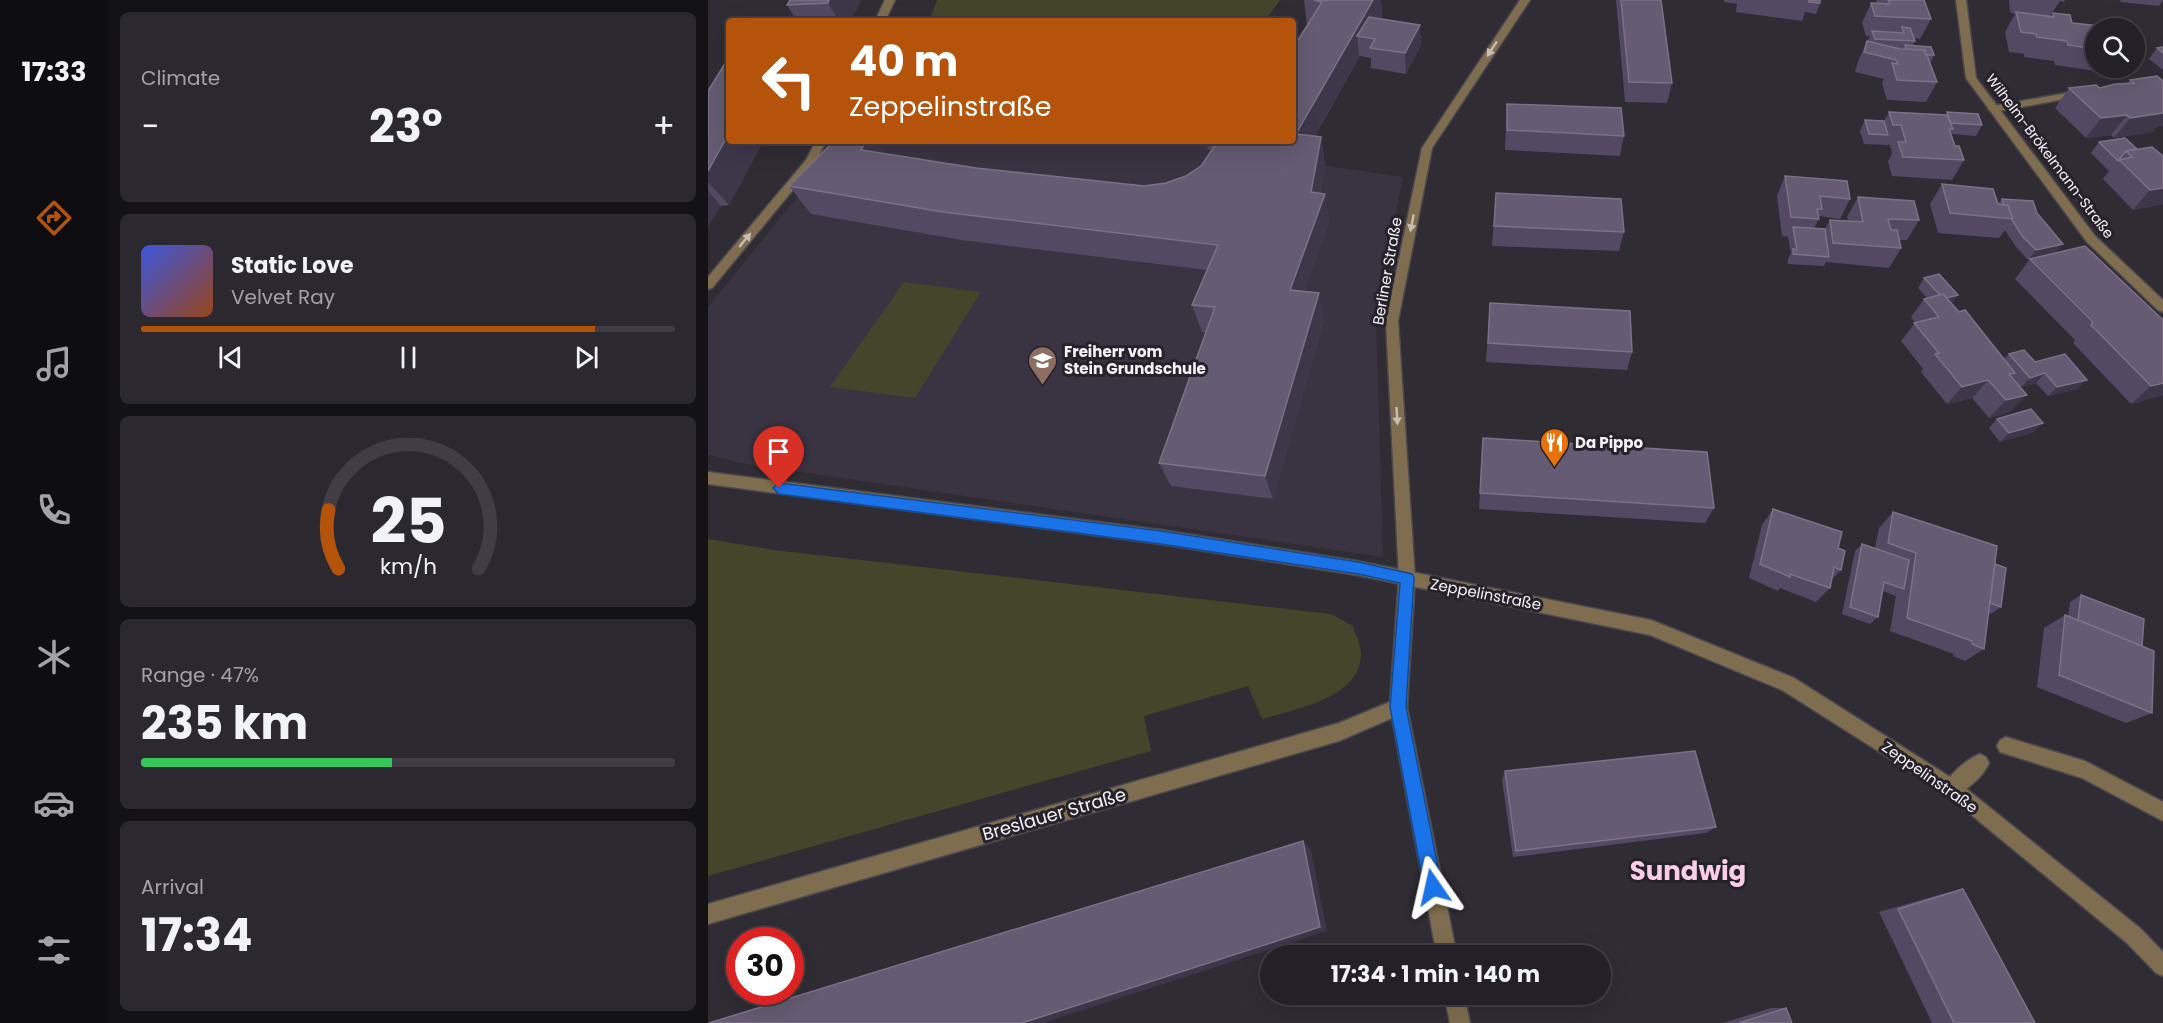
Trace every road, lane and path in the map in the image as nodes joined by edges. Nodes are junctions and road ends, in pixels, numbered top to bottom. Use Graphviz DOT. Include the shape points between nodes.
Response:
graph roads {
  1 [pos="890,0"];
  2 [pos="1524,0"];
  3 [pos="1961,0"];
  4 [pos="881,18"];
  5 [pos="2097,91"];
  6 [pos="1993,109"];
  7 [pos="819,144"];
  8 [pos="708,285"];
  9 [pos="2163,307"];
  10 [pos="708,478"];
  11 [pos="1407,578"];
  12 [pos="1398,707"];
  13 [pos="2006,746"];
  14 [pos="1980,763"];
  15 [pos="1952,788"];
  16 [pos="2163,812"];
  17 [pos="708,914"];
  18 [pos="1445,945"];
  19 [pos="2163,966"];
  20 [pos="1456,1005"];
  21 [pos="1460,1023"];
  1 -- 4 [label="street"];
  2 -- 11 [label="street, Berliner Straße, one-way" via="1427,148 1422,171 1392,321"];
  3 -- 6 [label="street, Wilhelm-Brökelmann-Straße" via="1971,78"];
  5 -- 6 [label="street"];
  6 -- 9 [label="street, Wilhelm-Brökelmann-Straße" via="2091,238"];
  8 -- 7 [label="street, one-way" via="811,161"];
  10 -- 11 [label="street, Zeppelinstraße" via="1161,537"];
  11 -- 12 [label="street, Berliner Straße"];
  11 -- 15 [label="street, Zeppelinstraße" via="1651,628 1788,684"];
  12 -- 17 [label="street, Breslauer Straße" via="1339,732"];
  12 -- 18 [label="street, Berliner Straße"];
  13 -- 16 [label="street" via="2085,770"];
  14 -- 15 [label="street"];
  15 -- 19 [label="street, Zeppelinstraße" via="2134,936"];
  20 -- 21 [label="street"];
}
